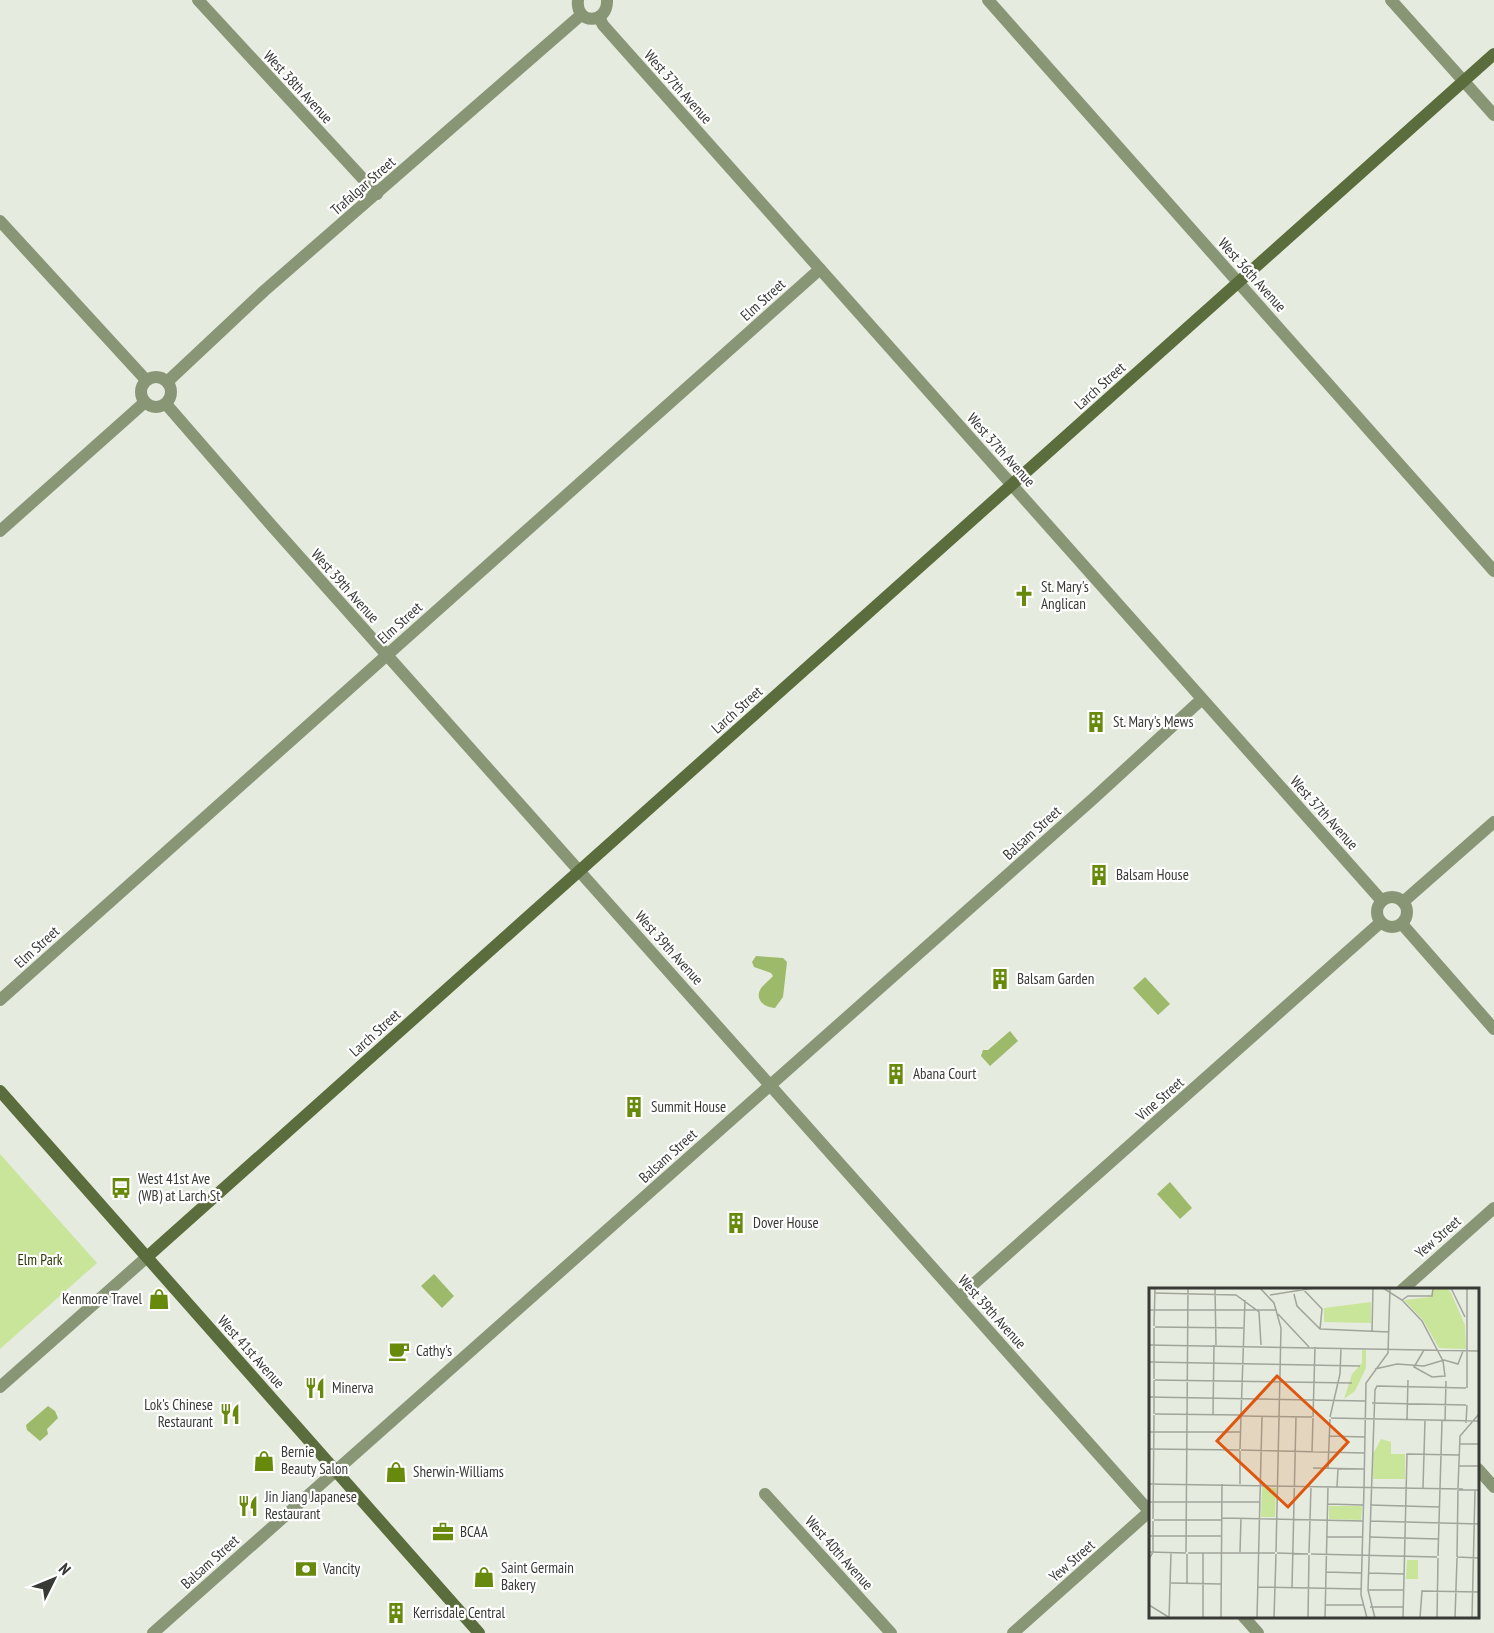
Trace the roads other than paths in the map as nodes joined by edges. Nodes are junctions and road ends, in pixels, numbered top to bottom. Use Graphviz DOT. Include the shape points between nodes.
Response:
graph roads {
  1 [pos="198,0"];
  2 [pos="578,0"];
  3 [pos="607,0"];
  4 [pos="988,0"];
  5 [pos="1391,0"];
  6 [pos="582,15"];
  7 [pos="599,17"];
  8 [pos="1494,54"];
  9 [pos="1464,81"];
  10 [pos="1494,115"];
  11 [pos="377,194"];
  12 [pos="0,221"];
  13 [pos="820,269"];
  14 [pos="1238,282"];
  15 [pos="146,380"];
  16 [pos="167,382"];
  17 [pos="145,402"];
  18 [pos="166,404"];
  19 [pos="1012,485"];
  20 [pos="0,531"];
  21 [pos="1494,571"];
  22 [pos="387,655"];
  23 [pos="1202,699"];
  24 [pos="1494,822"];
  25 [pos="579,871"];
  26 [pos="1382,901"];
  27 [pos="1404,902"];
  28 [pos="1381,922"];
  29 [pos="1402,924"];
  30 [pos="0,1000"];
  31 [pos="1494,1029"];
  32 [pos="771,1084"];
  33 [pos="0,1091"];
  34 [pos="1494,1208"];
  35 [pos="147,1257"];
  36 [pos="1403,1288"];
  37 [pos="959,1297"];
  38 [pos="0,1387"];
  39 [pos="336,1470"];
  40 [pos="1479,1470"];
  41 [pos="1494,1487"];
  42 [pos="765,1494"];
  43 [pos="1149,1511"];
  44 [pos="1149,1513"];
  45 [pos="1244,1618"];
  46 [pos="153,1633"];
  47 [pos="479,1633"];
  48 [pos="891,1633"];
  49 [pos="1012,1633"];
  50 [pos="1258,1633"];
  1 -- 11 [label="street, West 38th Avenue"];
  2 -- 6 [label="street"];
  3 -- 7 [label="street"];
  4 -- 14 [label="street, West 36th Avenue"];
  5 -- 9 [label="street"];
  6 -- 7 [label="street" via="590,19"];
  6 -- 11 [label="street, Trafalgar Street"];
  7 -- 13 [label="street, West 37th Avenue"];
  8 -- 9 [label="street, Larch Street"];
  9 -- 10 [label="street"];
  9 -- 14 [label="street, Larch Street"];
  11 -- 16 [label="street, Trafalgar Street" via="264,291"];
  12 -- 15 [label="street"];
  13 -- 19 [label="street, West 37th Avenue"];
  13 -- 22 [label="street, Elm Street"];
  14 -- 19 [label="street, Larch Street"];
  14 -- 21 [label="street, West 36th Avenue"];
  15 -- 16 [label="street" via="157,377"];
  15 -- 17 [label="street" via="141,391"];
  16 -- 18 [label="street" via="171,393"];
  17 -- 18 [label="street" via="155,407"];
  17 -- 20 [label="street"];
  18 -- 22 [label="street, West 39th Avenue"];
  19 -- 23 [label="street, West 37th Avenue"];
  19 -- 25 [label="street, Larch Street"];
  22 -- 25 [label="street, West 39th Avenue"];
  22 -- 30 [label="street, Elm Street"];
  23 -- 26 [label="street, West 37th Avenue"];
  23 -- 32 [label="street, Balsam Street"];
  24 -- 27 [label="street"];
  25 -- 32 [label="street, West 39th Avenue"];
  25 -- 35 [label="street, Larch Street"];
  26 -- 27 [label="street" via="1393,897"];
  26 -- 28 [label="street" via="1377,912"];
  27 -- 29 [label="street" via="1407,913"];
  28 -- 29 [label="street" via="1391,927"];
  28 -- 37 [label="street, Vine Street"];
  29 -- 31 [label="street"];
  32 -- 37 [label="street, West 39th Avenue"];
  32 -- 39 [label="street, Balsam Street"];
  33 -- 35 [label="street, West 41st Avenue"];
  34 -- 36 [label="street, Yew Street"];
  35 -- 38 [label="street, Larch Street"];
  35 -- 39 [label="street, West 41st Avenue"];
  37 -- 43 [label="street, West 39th Avenue"];
  39 -- 46 [label="street, Balsam Street"];
  39 -- 47 [label="street, West 41st Avenue"];
  40 -- 41 [label="street"];
  42 -- 48 [label="street, West 40th Avenue"];
  44 -- 49 [label="street, Yew Street"];
  45 -- 50 [label="street"];
}
